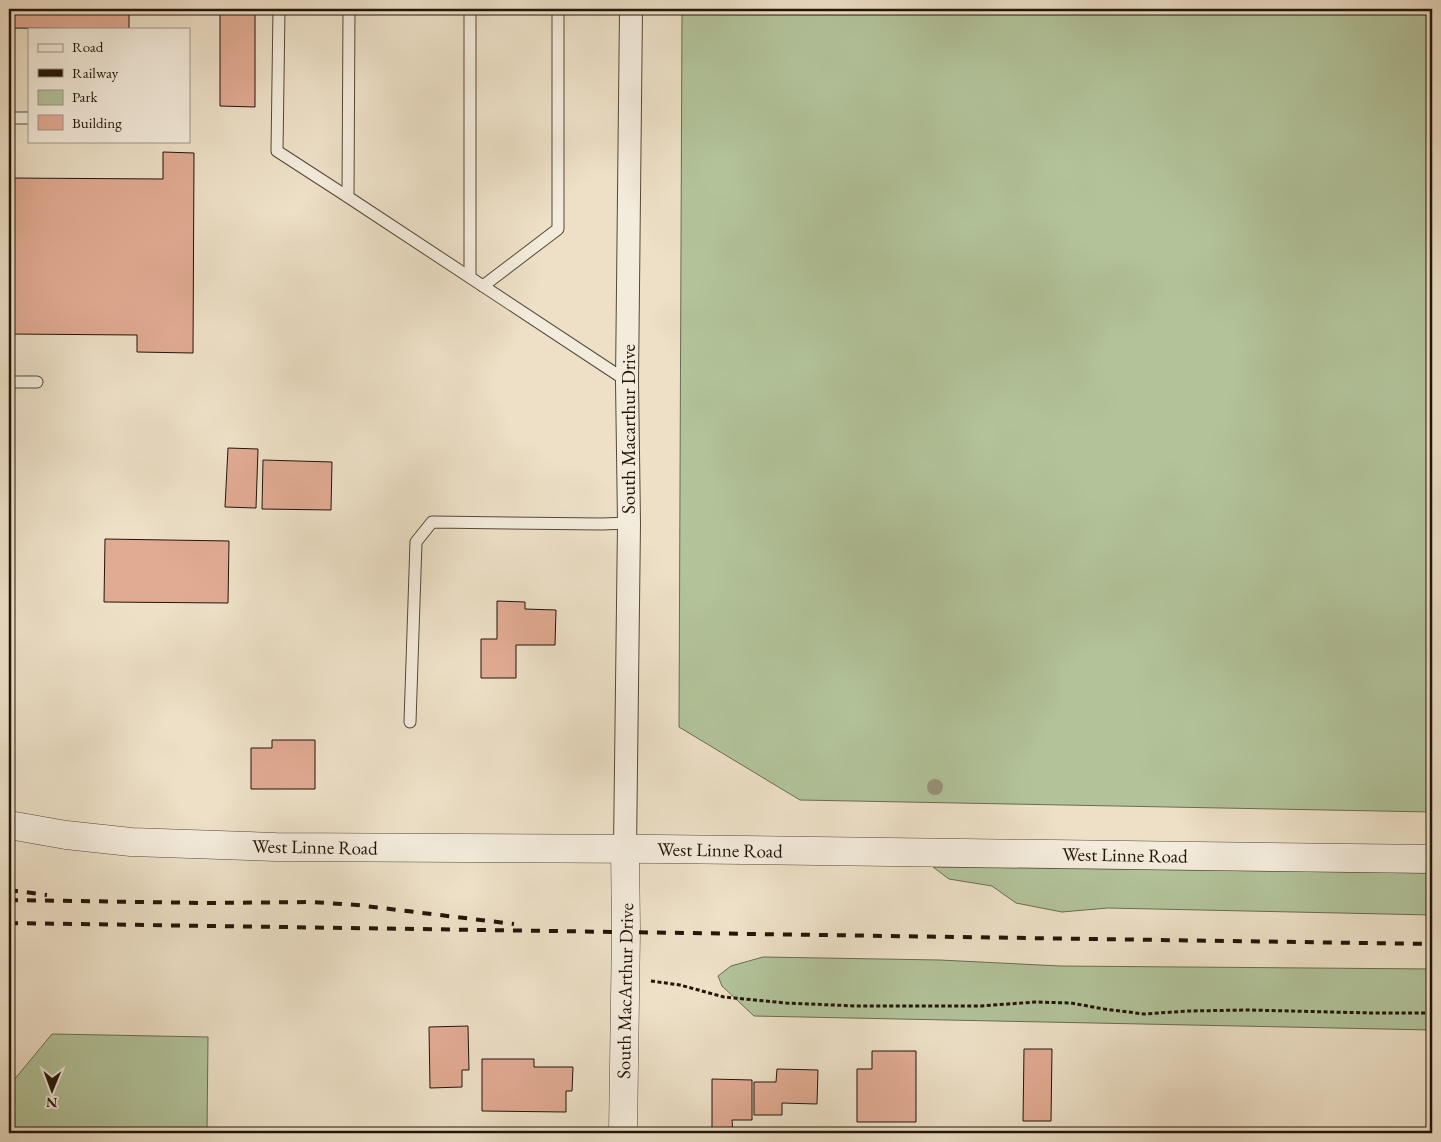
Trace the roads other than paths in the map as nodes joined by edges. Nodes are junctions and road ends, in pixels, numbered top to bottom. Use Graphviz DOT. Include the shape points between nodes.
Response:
graph roads {
  1 [pos="279,9"];
  2 [pos="349,9"];
  3 [pos="470,9"];
  4 [pos="558,9"];
  5 [pos="632,9"];
  6 [pos="9,118"];
  7 [pos="28,118"];
  8 [pos="348,197"];
  9 [pos="470,277"];
  10 [pos="483,286"];
  11 [pos="628,381"];
  12 [pos="9,382"];
  13 [pos="37,382"];
  14 [pos="629,523"];
  15 [pos="410,722"];
  16 [pos="9,825"];
  17 [pos="625,849"];
  18 [pos="1432,859"];
  19 [pos="624,1133"];
  1 -- 8 [label="lane" via="278,151"];
  2 -- 8 [label="lane"];
  3 -- 9 [label="lane"];
  4 -- 10 [label="lane" via="558,229"];
  5 -- 11 [label="street, South Macarthur Drive"];
  6 -- 7 [label="lane"];
  8 -- 9 [label="lane"];
  9 -- 10 [label="lane"];
  10 -- 11 [label="lane"];
  11 -- 14 [label="street, South Macarthur Drive"];
  12 -- 13 [label="lane"];
  14 -- 15 [label="lane" via="432,522 416,542"];
  14 -- 17 [label="street, South Macarthur Drive"];
  16 -- 17 [label="street, West Linne Road" via="96,839 174,844"];
  17 -- 18 [label="street, West Linne Road"];
  17 -- 19 [label="street, South MacArthur Drive"];
}
